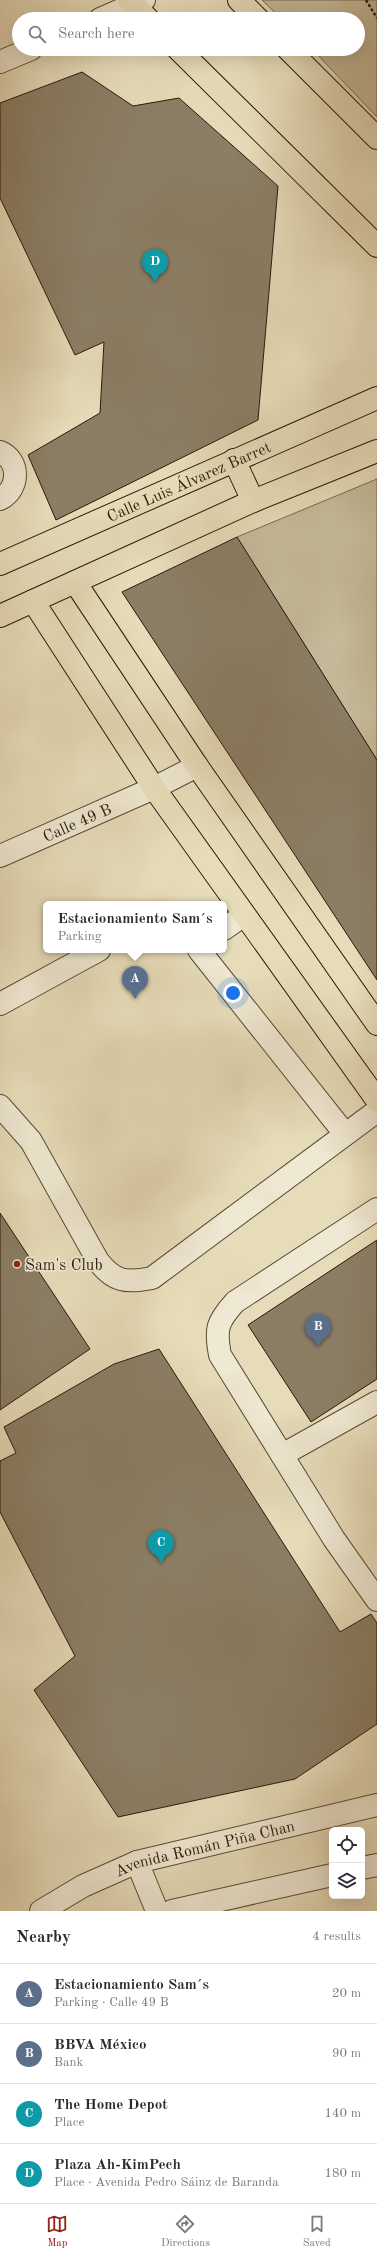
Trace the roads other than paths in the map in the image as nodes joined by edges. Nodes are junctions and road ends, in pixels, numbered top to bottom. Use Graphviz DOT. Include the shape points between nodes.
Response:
graph roads {
  1 [pos="239,0"];
  2 [pos="139,6"];
  3 [pos="121,12"];
  4 [pos="251,12"];
  5 [pos="14,56"];
  6 [pos="185,56"];
  7 [pos="295,56"];
  8 [pos="0,62"];
  9 [pos="377,138"];
  10 [pos="377,246"];
  11 [pos="377,398"];
  12 [pos="377,451"];
  13 [pos="0,452"];
  14 [pos="234,460"];
  15 [pos="0,499"];
  16 [pos="253,501"];
  17 [pos="0,564"];
  18 [pos="75,582"];
  19 [pos="33,601"];
  20 [pos="0,616"];
  21 [pos="197,766"];
  22 [pos="154,788"];
  23 [pos="0,856"];
  24 [pos="244,915"];
  25 [pos="227,927"];
  26 [pos="94,953"];
  27 [pos="201,953"];
  28 [pos="0,1004"];
  29 [pos="377,1024"];
  30 [pos="377,1100"];
  31 [pos="0,1106"];
  32 [pos="377,1111"];
  33 [pos="346,1134"];
  34 [pos="377,1208"];
  35 [pos="377,1402"];
  36 [pos="282,1455"];
  37 [pos="377,1600"];
  38 [pos="377,1805"];
  39 [pos="137,1862"];
  40 [pos="377,1864"];
  41 [pos="365,1867"];
  42 [pos="329,1876"];
  43 [pos="41,1911"];
  44 [pos="157,1911"];
  45 [pos="172,1911"];
  1 -- 4 [label="main road"];
  2 -- 3 [label="street"];
  5 -- 8 [label="street"];
  6 -- 10 [label="main road"];
  7 -- 9 [label="main road"];
  11 -- 14 [label="main road, Calle Luis Álvarez Barret"];
  12 -- 16 [label="main road"];
  13 -- 15 [label="street" via="11,462 15,474 15,484 9,494"];
  14 -- 16 [label="main road"];
  14 -- 17 [label="main road, Calle Luis Álvarez Barret"];
  16 -- 18 [label="main road"];
  18 -- 19 [label="main road"];
  18 -- 21 [label="main road"];
  19 -- 20 [label="main road"];
  19 -- 22 [label="main road"];
  21 -- 22 [label="street, Calle 49 B"];
  21 -- 29 [label="main road"];
  22 -- 23 [label="street, Calle 49 B"];
  22 -- 24 [label="main road"];
  24 -- 25 [label="street"];
  24 -- 30 [label="main road"];
  26 -- 28 [label="street"];
  27 -- 33 [label="street"];
  31 -- 33 [label="street" via="31,1141 107,1273 133,1282 152,1278"];
  32 -- 33 [label="street"];
  34 -- 36 [label="street" via="235,1302 220,1318 216,1335 220,1356"];
  35 -- 36 [label="street"];
  36 -- 37 [label="street" via="334,1539"];
  38 -- 39 [label="street, Avenida Román Piña Chan"];
  39 -- 43 [label="street, Avenida Román Piña Chan" via="83,1886"];
  39 -- 44 [label="street"];
  40 -- 41 [label="street"];
  42 -- 45 [label="street"];
}
